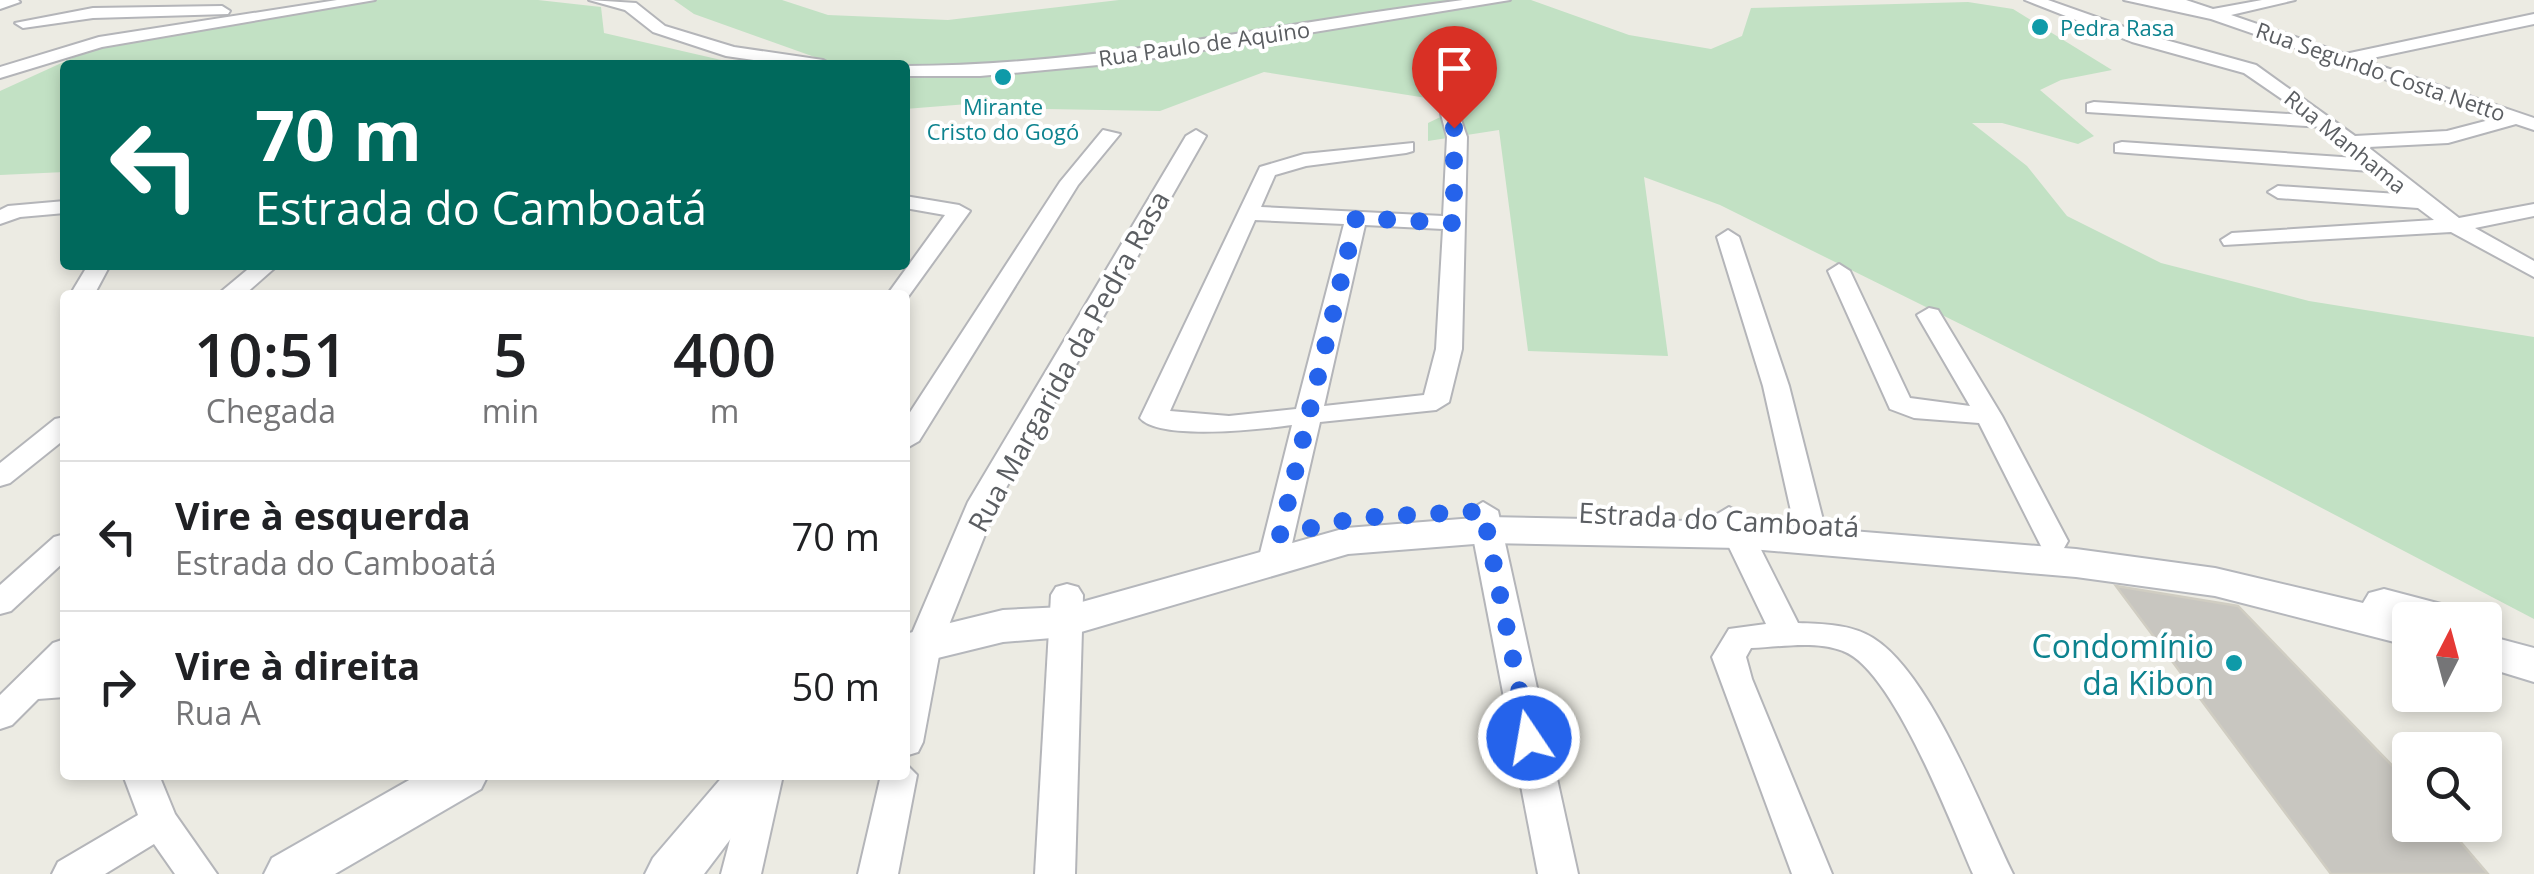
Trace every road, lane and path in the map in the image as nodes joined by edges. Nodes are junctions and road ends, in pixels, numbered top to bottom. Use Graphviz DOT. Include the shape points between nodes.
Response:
graph roads {
  1 [pos="367,0"];
  2 [pos="597,0"];
  3 [pos="1502,0"];
  4 [pos="2033,0"];
  5 [pos="2132,0"];
  6 [pos="2172,0"];
  7 [pos="2287,0"];
  8 [pos="8,2"];
  9 [pos="643,5"];
  10 [pos="304,10"];
  11 [pos="2213,14"];
  12 [pos="2534,19"];
  13 [pos="2347,58"];
  14 [pos="787,60"];
  15 [pos="910,71"];
  16 [pos="0,73"];
  17 [pos="2094,108"];
  18 [pos="1450,114"];
  19 [pos="2529,119"];
  20 [pos="2328,122"];
  21 [pos="1110,134"];
  22 [pos="1196,136"];
  23 [pos="2352,142"];
  24 [pos="1406,147"];
  25 [pos="2122,148"];
  26 [pos="2376,165"];
  27 [pos="2278,192"];
  28 [pos="2422,202"];
  29 [pos="910,203"];
  30 [pos="60,207"];
  31 [pos="2534,210"];
  32 [pos="1248,213"];
  33 [pos="0,218"];
  34 [pos="1356,218"];
  35 [pos="1454,223"];
  36 [pos="2455,224"];
  37 [pos="1728,237"];
  38 [pos="2232,240"];
  39 [pos="262,270"];
  40 [pos="2534,270"];
  41 [pos="1839,271"];
  42 [pos="236,290"];
  43 [pos="903,290"];
  44 [pos="1930,315"];
  45 [pos="1311,415"];
  46 [pos="1990,416"];
  47 [pos="60,429"];
  48 [pos="910,433"];
  49 [pos="0,477"];
  50 [pos="1485,520"];
  51 [pos="1808,520"];
  52 [pos="1734,526"];
  53 [pos="2053,541"];
  54 [pos="60,548"];
  55 [pos="1276,548"];
  56 [pos="0,602"];
  57 [pos="2392,607"];
  58 [pos="1066,609"];
  59 [pos="2392,625"];
  60 [pos="1788,636"];
  61 [pos="2502,636"];
  62 [pos="2534,644"];
  63 [pos="914,648"];
  64 [pos="60,656"];
  65 [pos="2502,656"];
  66 [pos="2534,665"];
  67 [pos="60,684"];
  68 [pos="30,687"];
  69 [pos="910,690"];
  70 [pos="0,716"];
  71 [pos="143,780"];
  72 [pos="447,780"];
  73 [pos="750,780"];
  74 [pos="764,780"];
  75 [pos="897,780"];
  76 [pos="159,820"];
  77 [pos="72,874"];
  78 [pos="196,874"];
  79 [pos="291,874"];
  80 [pos="672,874"];
  81 [pos="740,874"];
  82 [pos="878,874"];
  83 [pos="1055,874"];
  84 [pos="1558,874"];
  85 [pos="1812,874"];
  86 [pos="1993,874"];
  1 -- 10 [label="street"];
  2 -- 9 [label="street"];
  3 -- 15 [label="street, Rua Paulo de Aquino" via="1028,68"];
  4 -- 20 [label="street, Rua Manhama" via="2138,38 2237,63"];
  5 -- 11 [label="street"];
  6 -- 11 [label="street, Rua Segundo Costa Netto"];
  7 -- 11 [label="street"];
  8 -- 10 [label="street" via="26,28 104,13"];
  9 -- 14 [label="street" via="648,23 684,38"];
  10 -- 16 [label="street" via="36,55"];
  11 -- 13 [label="street, Rua Segundo Costa Netto"];
  12 -- 13 [label="street"];
  13 -- 19 [label="street, Rua Segundo Costa Netto"];
  17 -- 20 [label="street"];
  18 -- 35 [label="street" via="1457,136"];
  19 -- 23 [label="street" via="2448,136"];
  20 -- 23 [label="street, Rua Manhama"];
  21 -- 48 [label="street" via="1070,182"];
  22 -- 63 [label="street, Rua Margarida da Pedra Rasa" via="984,502"];
  23 -- 26 [label="street, Rua Manhama"];
  24 -- 32 [label="street" via="1268,171"];
  25 -- 26 [label="street"];
  26 -- 28 [label="street, Rua Manhama"];
  27 -- 28 [label="street"];
  28 -- 36 [label="street, Rua Manhama"];
  29 -- 43 [label="street" via="959,211"];
  30 -- 33 [label="street"];
  31 -- 36 [label="street"];
  32 -- 34 [label="street"];
  32 -- 45 [label="street" via="1152,418 1228,424"];
  34 -- 35 [label="street"];
  34 -- 45 [label="street"];
  35 -- 45 [label="street" via="1449,349 1436,402"];
  36 -- 38 [label="street"];
  36 -- 40 [label="street, Rua Manhama"];
  37 -- 51 [label="street" via="1776,386"];
  39 -- 42 [label="street"];
  41 -- 46 [label="street" via="1899,404"];
  44 -- 46 [label="street"];
  45 -- 55 [label="street"];
  46 -- 53 [label="street"];
  47 -- 49 [label="street"];
  50 -- 52 [label="main road, Estrada do Camboatá"];
  50 -- 55 [label="main road, Estrada do Camboatá"];
  50 -- 84 [label="street"];
  51 -- 52 [label="main road, Estrada do Camboatá"];
  51 -- 53 [label="main road, Estrada do Camboatá"];
  52 -- 59 [label="main road, Estrada do Camboatá" via="2159,574"];
  52 -- 60 [label="street"];
  53 -- 57 [label="main road, Estrada do Camboatá" via="2241,570"];
  54 -- 56 [label="street"];
  55 -- 58 [label="main road, Estrada do Camboatá"];
  58 -- 63 [label="main road, Estrada do Camboatá"];
  58 -- 83 [label="street"];
  60 -- 85 [label="street" via="1742,636 1729,657"];
  60 -- 86 [label="street" via="1826,636 1872,652 1889,669"];
  61 -- 62 [label="main road"];
  63 -- 69 [label="street, Rua Margarida da Pedra Rasa"];
  64 -- 68 [label="street"];
  65 -- 66 [label="main road"];
  67 -- 68 [label="street"];
  68 -- 70 [label="street"];
  71 -- 76 [label="street"];
  72 -- 79 [label="main road"];
  73 -- 80 [label="main road"];
  74 -- 81 [label="street"];
  75 -- 82 [label="street"];
  76 -- 77 [label="street"];
  76 -- 78 [label="street"];
}
